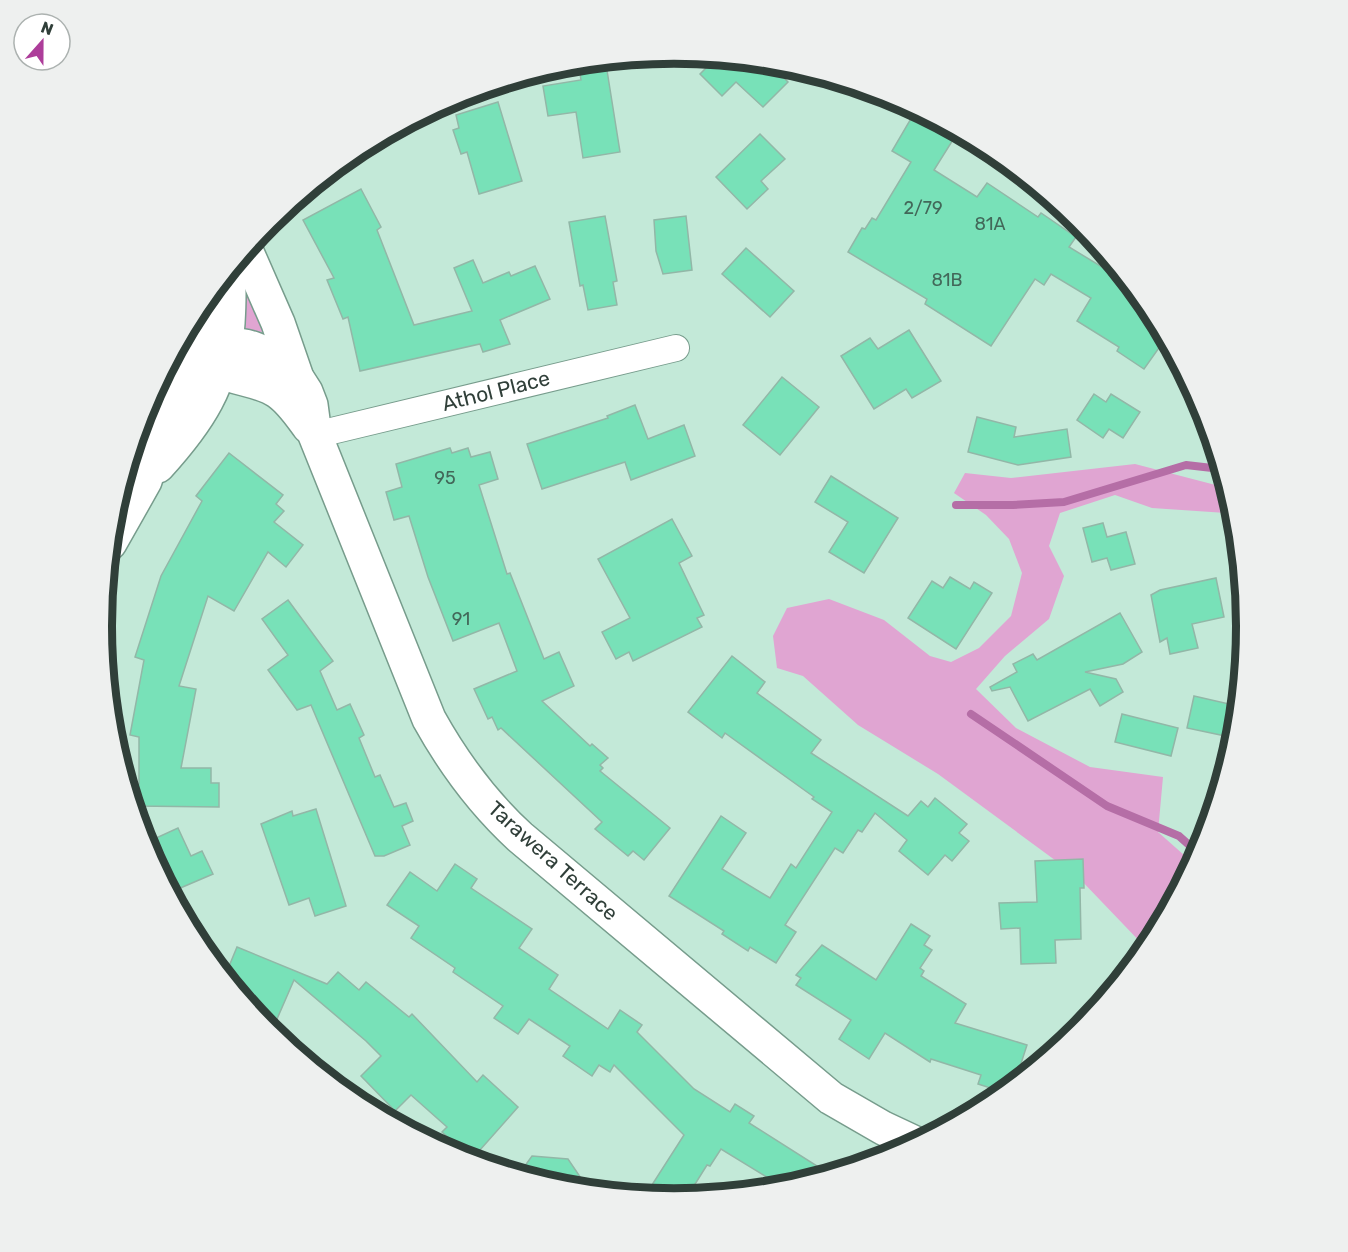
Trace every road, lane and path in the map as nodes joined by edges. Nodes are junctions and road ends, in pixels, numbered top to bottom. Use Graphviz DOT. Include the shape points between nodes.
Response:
graph roads {
  1 [pos="250,259"];
  2 [pos="229,284"];
  3 [pos="202,321"];
  4 [pos="676,348"];
  5 [pos="214,357"];
  6 [pos="297,378"];
  7 [pos="315,435"];
  8 [pos="122,522"];
  9 [pos="904,1138"];
  1 -- 6 [label="street, Tarawera Terrace"];
  2 -- 5 [label="street"];
  3 -- 5 [label="street"];
  4 -- 7 [label="street, Athol Place"];
  5 -- 6 [label="street, Tarawera Terrace" via="244,346 270,355"];
  5 -- 7 [label="street, Tarawera Terrace" via="277,391"];
  5 -- 8 [label="street" via="159,438 145,482"];
  6 -- 7 [label="street, Tarawera Terrace" via="311,405"];
  7 -- 9 [label="street, Tarawera Terrace" via="429,719 460,771 484,801 520,837 831,1098"];
}
